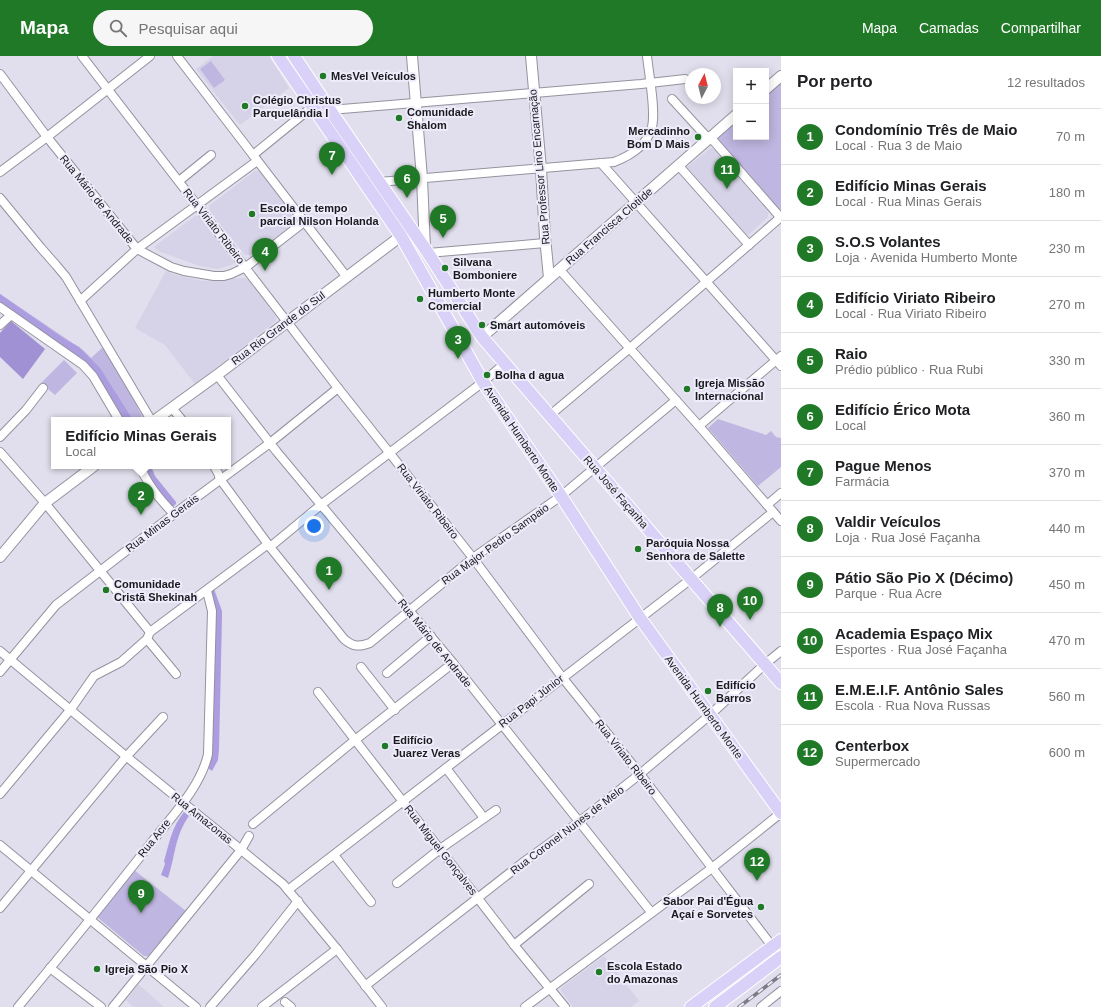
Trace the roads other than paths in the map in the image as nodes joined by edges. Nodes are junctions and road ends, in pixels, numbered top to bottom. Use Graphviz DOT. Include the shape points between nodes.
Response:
graph roads {
  1 [pos="82,56"];
  2 [pos="150,56"];
  3 [pos="177,56"];
  4 [pos="278,56"];
  5 [pos="294,56"];
  6 [pos="412,56"];
  7 [pos="531,56"];
  8 [pos="647,56"];
  9 [pos="0,74"];
  10 [pos="781,76"];
  11 [pos="685,79"];
  12 [pos="650,83"];
  13 [pos="769,86"];
  14 [pos="107,88"];
  15 [pos="534,93"];
  16 [pos="672,98"];
  17 [pos="416,103"];
  18 [pos="312,107"];
  19 [pos="330,110"];
  20 [pos="733,118"];
  21 [pos="47,137"];
  22 [pos="711,138"];
  23 [pos="211,155"];
  24 [pos="255,158"];
  25 [pos="601,163"];
  26 [pos="679,166"];
  27 [pos="541,169"];
  28 [pos="0,172"];
  29 [pos="422,178"];
  30 [pos="180,181"];
  31 [pos="380,182"];
  32 [pos="0,198"];
  33 [pos="637,202"];
  34 [pos="198,205"];
  35 [pos="781,218"];
  36 [pos="304,222"];
  37 [pos="401,236"];
  38 [pos="545,243"];
  39 [pos="749,245"];
  40 [pos="138,249"];
  41 [pos="427,251"];
  42 [pos="246,267"];
  43 [pos="560,269"];
  44 [pos="346,276"];
  45 [pos="549,278"];
  46 [pos="706,282"];
  47 [pos="80,301"];
  48 [pos="0,307"];
  49 [pos="11,315"];
  50 [pos="288,321"];
  51 [pos="0,325"];
  52 [pos="482,337"];
  53 [pos="630,348"];
  54 [pos="779,361"];
  55 [pos="504,364"];
  56 [pos="217,375"];
  57 [pos="483,382"];
  58 [pos="43,388"];
  59 [pos="338,388"];
  60 [pos="676,400"];
  61 [pos="172,408"];
  62 [pos="549,416"];
  63 [pos="117,417"];
  64 [pos="149,417"];
  65 [pos="159,417"];
  66 [pos="180,417"];
  67 [pos="699,426"];
  68 [pos="0,436"];
  69 [pos="270,443"];
  70 [pos="0,452"];
  71 [pos="390,453"];
  72 [pos="596,468"];
  73 [pos="90,469"];
  74 [pos="141,469"];
  75 [pos="216,469"];
  76 [pos="220,479"];
  77 [pos="781,493"];
  78 [pos="561,496"];
  79 [pos="45,503"];
  80 [pos="322,504"];
  81 [pos="767,505"];
  82 [pos="773,512"];
  83 [pos="174,514"];
  84 [pos="781,521"];
  85 [pos="269,545"];
  86 [pos="0,557"];
  87 [pos="473,558"];
  88 [pos="100,570"];
  89 [pos="691,579"];
  90 [pos="207,591"];
  91 [pos="409,610"];
  92 [pos="640,618"];
  93 [pos="149,636"];
  94 [pos="431,636"];
  95 [pos="0,651"];
  96 [pos="781,651"];
  97 [pos="10,659"];
  98 [pos="453,663"];
  99 [pos="765,664"];
  100 [pos="361,667"];
  101 [pos="0,672"];
  102 [pos="388,672"];
  103 [pos="176,674"];
  104 [pos="562,677"];
  105 [pos="781,683"];
  106 [pos="318,692"];
  107 [pos="71,709"];
  108 [pos="395,710"];
  109 [pos="710,715"];
  110 [pos="163,717"];
  111 [pos="501,725"];
  112 [pos="355,740"];
  113 [pos="127,757"];
  114 [pos="446,768"];
  115 [pos="640,774"];
  116 [pos="0,794"];
  117 [pos="403,801"];
  118 [pos="183,802"];
  119 [pos="496,810"];
  120 [pos="781,813"];
  121 [pos="484,818"];
  122 [pos="579,822"];
  123 [pos="253,824"];
  124 [pos="249,836"];
  125 [pos="0,845"];
  126 [pos="440,849"];
  127 [pos="241,850"];
  128 [pos="334,855"];
  129 [pos="712,868"];
  130 [pos="31,871"];
  131 [pos="397,883"];
  132 [pos="589,884"];
  133 [pos="288,890"];
  134 [pos="478,898"];
  135 [pos="298,901"];
  136 [pos="371,902"];
  137 [pos="0,908"];
  138 [pos="651,912"];
  139 [pos="90,920"];
  140 [pos="777,943"];
  141 [pos="514,945"];
  142 [pos="337,949"];
  143 [pos="781,957"];
  144 [pos="146,966"];
  145 [pos="50,968"];
  146 [pos="740,970"];
  147 [pos="749,982"];
  148 [pos="365,986"];
  149 [pos="549,988"];
  150 [pos="781,992"];
  151 [pos="18,1007"];
  152 [pos="101,1007"];
  153 [pos="113,1007"];
  154 [pos="196,1007"];
  155 [pos="210,1007"];
  156 [pos="262,1007"];
  157 [pos="382,1007"];
  158 [pos="525,1007"];
  159 [pos="565,1007"];
  160 [pos="691,1007"];
  161 [pos="715,1007"];
  162 [pos="761,1007"];
  1 -- 14 [label="street, Rua Viriato Ribeiro"];
  2 -- 14 [label="street"];
  3 -- 24 [label="street"];
  4 -- 18 [label="main road, Avenida Humberto Monte"];
  5 -- 19 [label="main road"];
  6 -- 17 [label="street"];
  7 -- 15 [label="street, Rua Professor Lino Encarnação"];
  8 -- 12 [label="street"];
  9 -- 21 [label="street, Rua Mário de Andrade"];
  10 -- 13 [label="street"];
  11 -- 12 [label="street"];
  12 -- 15 [label="street"];
  12 -- 25 [label="street" via="653,115 652,128 648,135 642,144 625,158"];
  14 -- 21 [label="street"];
  14 -- 30 [label="street, Rua Viriato Ribeiro"];
  15 -- 17 [label="street"];
  15 -- 27 [label="street, Rua Professor Lino Encarnação"];
  16 -- 22 [label="street" via="705,135"];
  17 -- 19 [label="street"];
  17 -- 29 [label="street"];
  18 -- 24 [label="street"];
  18 -- 37 [label="main road, Avenida Humberto Monte"];
  19 -- 31 [label="main road"];
  20 -- 22 [label="street, Rua Francisca Clotilde"];
  21 -- 28 [label="street"];
  21 -- 40 [label="street, Rua Mário de Andrade"];
  22 -- 26 [label="street, Rua Francisca Clotilde"];
  22 -- 35 [label="street"];
  23 -- 30 [label="street"];
  24 -- 34 [label="street"];
  24 -- 36 [label="street"];
  25 -- 27 [label="street"];
  25 -- 33 [label="street"];
  26 -- 33 [label="street, Rua Francisca Clotilde"];
  26 -- 39 [label="street"];
  27 -- 29 [label="street"];
  27 -- 38 [label="street, Rua Professor Lino Encarnação"];
  29 -- 31 [label="street"];
  29 -- 41 [label="street"];
  30 -- 34 [label="street, Rua Viriato Ribeiro"];
  31 -- 41 [label="main road"];
  32 -- 47 [label="street" via="66,277"];
  33 -- 43 [label="street, Rua Francisca Clotilde"];
  33 -- 46 [label="street"];
  34 -- 40 [label="street"];
  34 -- 42 [label="street, Rua Viriato Ribeiro"];
  35 -- 39 [label="street"];
  36 -- 42 [label="street, Rua Mário de Andrade"];
  36 -- 44 [label="street"];
  37 -- 44 [label="street, Rua Rio Grande do Sul"];
  37 -- 57 [label="main road, Avenida Humberto Monte"];
  38 -- 41 [label="street"];
  38 -- 45 [label="street, Rua Professor Lino Encarnação"];
  39 -- 46 [label="street"];
  40 -- 42 [label="street, Rua Mário de Andrade" via="171,266 202,275 224,276"];
  40 -- 47 [label="street"];
  41 -- 52 [label="main road"];
  42 -- 50 [label="street, Rua Viriato Ribeiro"];
  43 -- 45 [label="street, Rua Francisca Clotilde"];
  43 -- 53 [label="street"];
  44 -- 50 [label="street, Rua Rio Grande do Sul"];
  45 -- 52 [label="street, Rua Francisca Clotilde"];
  46 -- 53 [label="street"];
  46 -- 54 [label="street"];
  47 -- 64 [label="street"];
  48 -- 49 [label="street"];
  49 -- 51 [label="street"];
  49 -- 63 [label="street" via="83,365 93,376"];
  50 -- 56 [label="street, Rua Rio Grande do Sul"];
  50 -- 59 [label="street, Rua Viriato Ribeiro"];
  52 -- 55 [label="main road, Rua José Façanha"];
  53 -- 60 [label="street"];
  53 -- 62 [label="street"];
  54 -- 67 [label="street"];
  55 -- 57 [label="street"];
  55 -- 62 [label="main road, Rua José Façanha"];
  56 -- 61 [label="street, Rua Rio Grande do Sul"];
  56 -- 69 [label="street, Rua Mário de Andrade"];
  57 -- 71 [label="street"];
  57 -- 78 [label="main road, Avenida Humberto Monte"];
  58 -- 68 [label="street" via="26,410"];
  59 -- 69 [label="street, Rua Minas Gerais"];
  59 -- 71 [label="street, Rua Viriato Ribeiro"];
  60 -- 67 [label="street"];
  60 -- 72 [label="street, Rua Major Pedro Sampaio"];
  61 -- 65 [label="street, Rua Rio Grande do Sul"];
  61 -- 66 [label="street"];
  62 -- 72 [label="main road, Rua José Façanha"];
  67 -- 81 [label="street"];
  69 -- 76 [label="street, Rua Minas Gerais"];
  69 -- 80 [label="street, Rua Mário de Andrade"];
  70 -- 79 [label="street"];
  71 -- 80 [label="street"];
  71 -- 87 [label="street, Rua Viriato Ribeiro"];
  72 -- 78 [label="street, Rua Major Pedro Sampaio"];
  72 -- 89 [label="main road, Rua José Façanha"];
  73 -- 79 [label="street"];
  74 -- 83 [label="street" via="146,480"];
  75 -- 76 [label="street"];
  76 -- 83 [label="street, Rua Minas Gerais"];
  76 -- 85 [label="street"];
  77 -- 81 [label="street"];
  78 -- 87 [label="street, Rua Major Pedro Sampaio"];
  78 -- 92 [label="main road, Avenida Humberto Monte"];
  79 -- 86 [label="street"];
  79 -- 88 [label="street"];
  80 -- 85 [label="street"];
  80 -- 91 [label="street, Rua Mário de Andrade"];
  81 -- 82 [label="street"];
  82 -- 84 [label="street"];
  82 -- 89 [label="street, Rua Papi Júnior"];
  83 -- 88 [label="street, Rua Minas Gerais"];
  85 -- 90 [label="street"];
  85 -- 91 [label="street, Rua Major Pedro Sampaio" via="344,639 354,646 370,643"];
  87 -- 91 [label="street, Rua Major Pedro Sampaio"];
  87 -- 104 [label="street, Rua Viriato Ribeiro"];
  88 -- 93 [label="street"];
  88 -- 97 [label="street, Rua Minas Gerais" via="56,605"];
  89 -- 92 [label="street, Rua Papi Júnior"];
  89 -- 99 [label="main road, Rua José Façanha"];
  90 -- 93 [label="street"];
  90 -- 118 [label="street, Rua Acre" via="212,611 208,754 199,779"];
  91 -- 94 [label="street, Rua Mário de Andrade"];
  92 -- 104 [label="street, Rua Papi Júnior"];
  92 -- 109 [label="main road, Avenida Humberto Monte"];
  93 -- 103 [label="street"];
  93 -- 107 [label="street" via="117,665 94,676"];
  94 -- 98 [label="street, Rua Mário de Andrade"];
  94 -- 102 [label="street"];
  95 -- 97 [label="street, Rua Amazonas"];
  96 -- 99 [label="street, Rua Coronel Nunes de Melo"];
  97 -- 101 [label="street, Rua Minas Gerais"];
  97 -- 107 [label="street, Rua Amazonas"];
  98 -- 108 [label="street"];
  98 -- 111 [label="street, Rua Mário de Andrade"];
  99 -- 105 [label="main road, Rua José Façanha"];
  99 -- 109 [label="street, Rua Coronel Nunes de Melo"];
  100 -- 108 [label="street"];
  104 -- 111 [label="street, Rua Papi Júnior"];
  104 -- 115 [label="street, Rua Viriato Ribeiro"];
  106 -- 112 [label="street, Rua Miguel Gonçalves"];
  107 -- 113 [label="street, Rua Amazonas"];
  107 -- 116 [label="street"];
  108 -- 112 [label="street"];
  109 -- 115 [label="street, Rua Coronel Nunes de Melo"];
  109 -- 120 [label="main road, Avenida Humberto Monte"];
  110 -- 113 [label="street"];
  111 -- 114 [label="street, Rua Papi Júnior"];
  111 -- 122 [label="street, Rua Mário de Andrade"];
  112 -- 117 [label="street, Rua Miguel Gonçalves"];
  112 -- 123 [label="street"];
  113 -- 118 [label="street, Rua Amazonas"];
  113 -- 130 [label="street"];
  114 -- 117 [label="street, Rua Papi Júnior"];
  114 -- 121 [label="street"];
  115 -- 122 [label="street, Rua Coronel Nunes de Melo"];
  115 -- 129 [label="street, Rua Viriato Ribeiro"];
  117 -- 126 [label="street, Rua Miguel Gonçalves"];
  117 -- 128 [label="street, Rua Papi Júnior"];
  118 -- 127 [label="street, Rua Amazonas"];
  118 -- 139 [label="street, Rua Acre"];
  119 -- 121 [label="street"];
  120 -- 129 [label="street"];
  121 -- 126 [label="street"];
  122 -- 134 [label="street, Rua Coronel Nunes de Melo"];
  122 -- 138 [label="street, Rua Mário de Andrade"];
  124 -- 127 [label="street"];
  125 -- 130 [label="street"];
  126 -- 131 [label="street"];
  126 -- 134 [label="street, Rua Miguel Gonçalves"];
  127 -- 133 [label="street, Rua Amazonas"];
  127 -- 144 [label="street"];
  128 -- 133 [label="street, Rua Papi Júnior"];
  128 -- 136 [label="street"];
  129 -- 138 [label="street"];
  129 -- 140 [label="street, Rua Viriato Ribeiro"];
  130 -- 137 [label="street"];
  130 -- 139 [label="street"];
  132 -- 141 [label="street"];
  133 -- 135 [label="street, Rua Amazonas"];
  134 -- 141 [label="street, Rua Miguel Gonçalves"];
  134 -- 148 [label="street, Rua Coronel Nunes de Melo"];
  135 -- 142 [label="street, Rua Amazonas"];
  135 -- 155 [label="street"];
  138 -- 149 [label="street"];
  139 -- 144 [label="street"];
  139 -- 145 [label="street, Rua Acre"];
  140 -- 146 [label="main road"];
  141 -- 149 [label="street, Rua Miguel Gonçalves"];
  142 -- 148 [label="street, Rua Amazonas"];
  142 -- 156 [label="street"];
  143 -- 147 [label="main road"];
  144 -- 153 [label="street"];
  144 -- 154 [label="street"];
  145 -- 151 [label="street, Rua Acre"];
  145 -- 152 [label="street"];
  146 -- 147 [label="main road"];
  146 -- 160 [label="main road"];
  147 -- 161 [label="main road"];
  148 -- 157 [label="street, Rua Amazonas"];
  149 -- 158 [label="street"];
  149 -- 159 [label="street, Rua Miguel Gonçalves"];
  150 -- 162 [label="street"];
}
